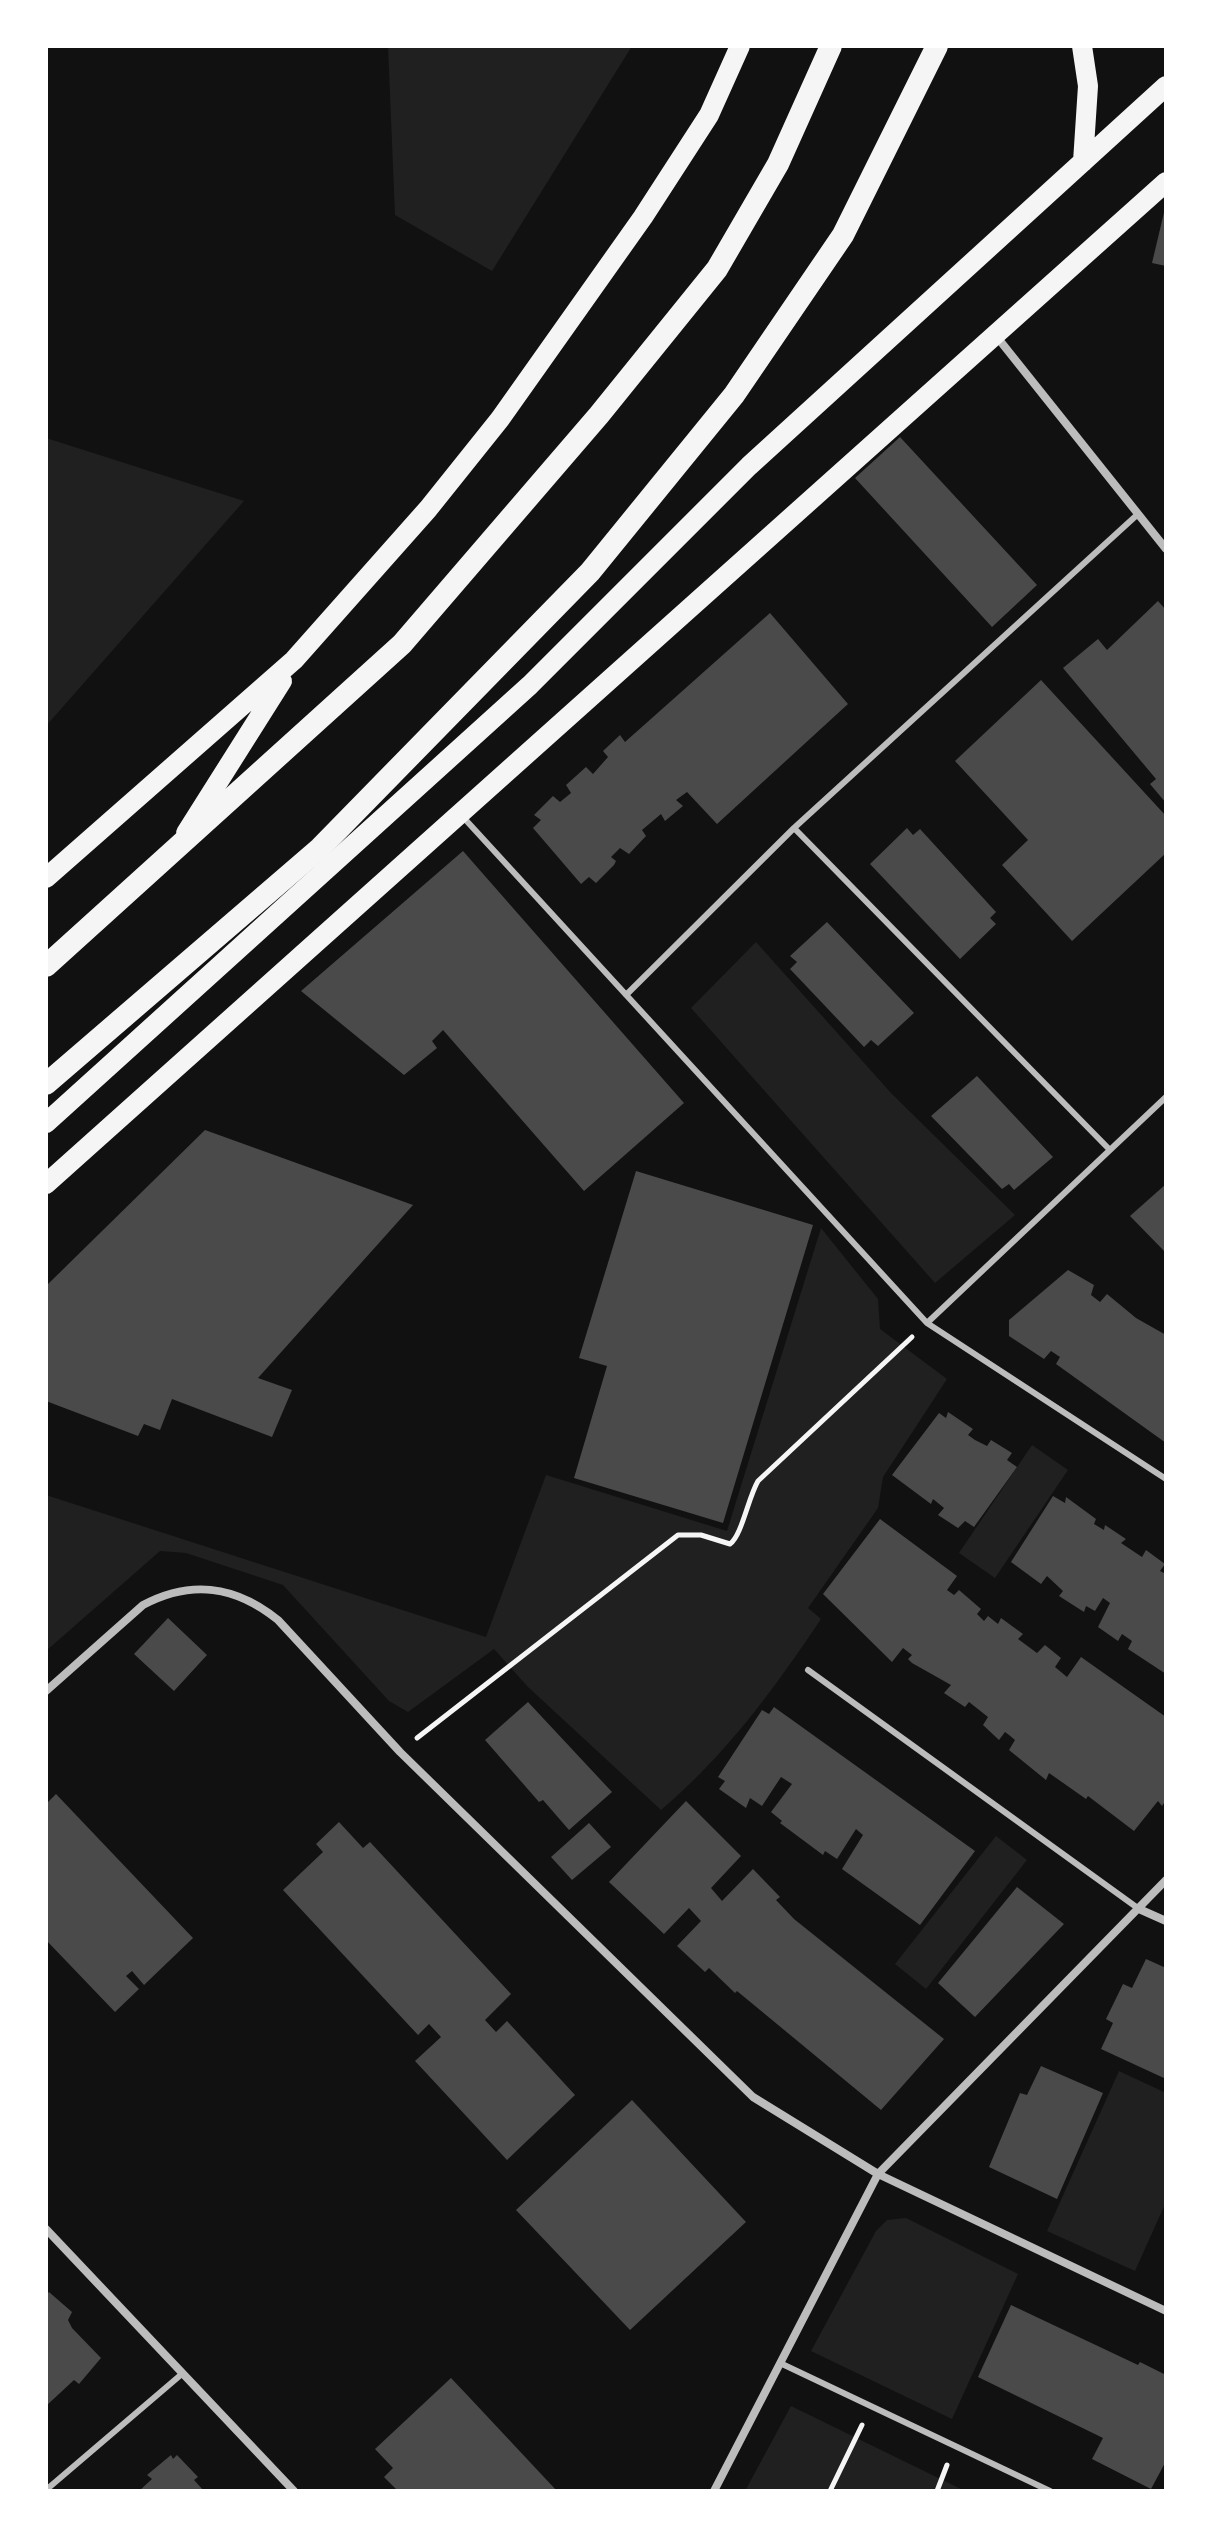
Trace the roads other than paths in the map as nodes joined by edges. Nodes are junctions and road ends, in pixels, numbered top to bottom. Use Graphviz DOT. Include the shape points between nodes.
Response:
graph roads {
  1 [pos="740,46"];
  2 [pos="831,46"];
  3 [pos="937,46"];
  4 [pos="1082,46"];
  5 [pos="1166,86"];
  6 [pos="1083,162"];
  7 [pos="1166,182"];
  8 [pos="997,336"];
  9 [pos="1138,514"];
  10 [pos="1166,549"];
  11 [pos="294,660"];
  12 [pos="461,815"];
  13 [pos="794,828"];
  14 [pos="173,854"];
  15 [pos="46,878"];
  16 [pos="46,966"];
  17 [pos="626,995"];
  18 [pos="46,1084"];
  19 [pos="1165,1098"];
  20 [pos="46,1123"];
  21 [pos="1108,1148"];
  22 [pos="46,1184"];
  23 [pos="927,1323"];
  24 [pos="1166,1479"];
  25 [pos="808,1670"];
  26 [pos="46,1691"];
  27 [pos="1166,1880"];
  28 [pos="1139,1909"];
  29 [pos="1166,1921"];
  30 [pos="878,2174"];
  31 [pos="46,2229"];
  32 [pos="1166,2311"];
  33 [pos="780,2363"];
  34 [pos="183,2373"];
  35 [pos="46,2490"];
  36 [pos="294,2491"];
  37 [pos="714,2491"];
  38 [pos="1050,2491"];
  1 -- 11 [label="main road" via="709,115 584,304 428,509"];
  2 -- 14 [label="highway" via="778,164 717,269 599,415 402,644"];
  3 -- 18 [label="highway" via="843,235 734,395 590,572 320,848"];
  4 -- 6 [label="main road" via="1088,86"];
  5 -- 6 [label="main road"];
  6 -- 20 [label="main road" via="749,466 530,685"];
  7 -- 8 [label="main road"];
  8 -- 9 [label="street"];
  8 -- 12 [label="main road"];
  9 -- 10 [label="street"];
  9 -- 13 [label="lane"];
  11 -- 14 [label="main road"];
  11 -- 15 [label="main road"];
  12 -- 17 [label="lane"];
  12 -- 22 [label="main road"];
  13 -- 17 [label="lane"];
  13 -- 21 [label="lane"];
  14 -- 16 [label="highway"];
  17 -- 23 [label="lane"];
  19 -- 21 [label="lane"];
  21 -- 23 [label="lane"];
  23 -- 24 [label="lane"];
  25 -- 28 [label="lane"];
  26 -- 30 [label="street" via="161,1595 187,1588 232,1592 256,1602 400,1752 753,2097"];
  27 -- 28 [label="street"];
  28 -- 29 [label="street"];
  28 -- 30 [label="street"];
  30 -- 32 [label="street"];
  30 -- 33 [label="street"];
  31 -- 34 [label="street"];
  33 -- 37 [label="street"];
  33 -- 38 [label="lane"];
  34 -- 35 [label="lane"];
  34 -- 36 [label="street"];
}
